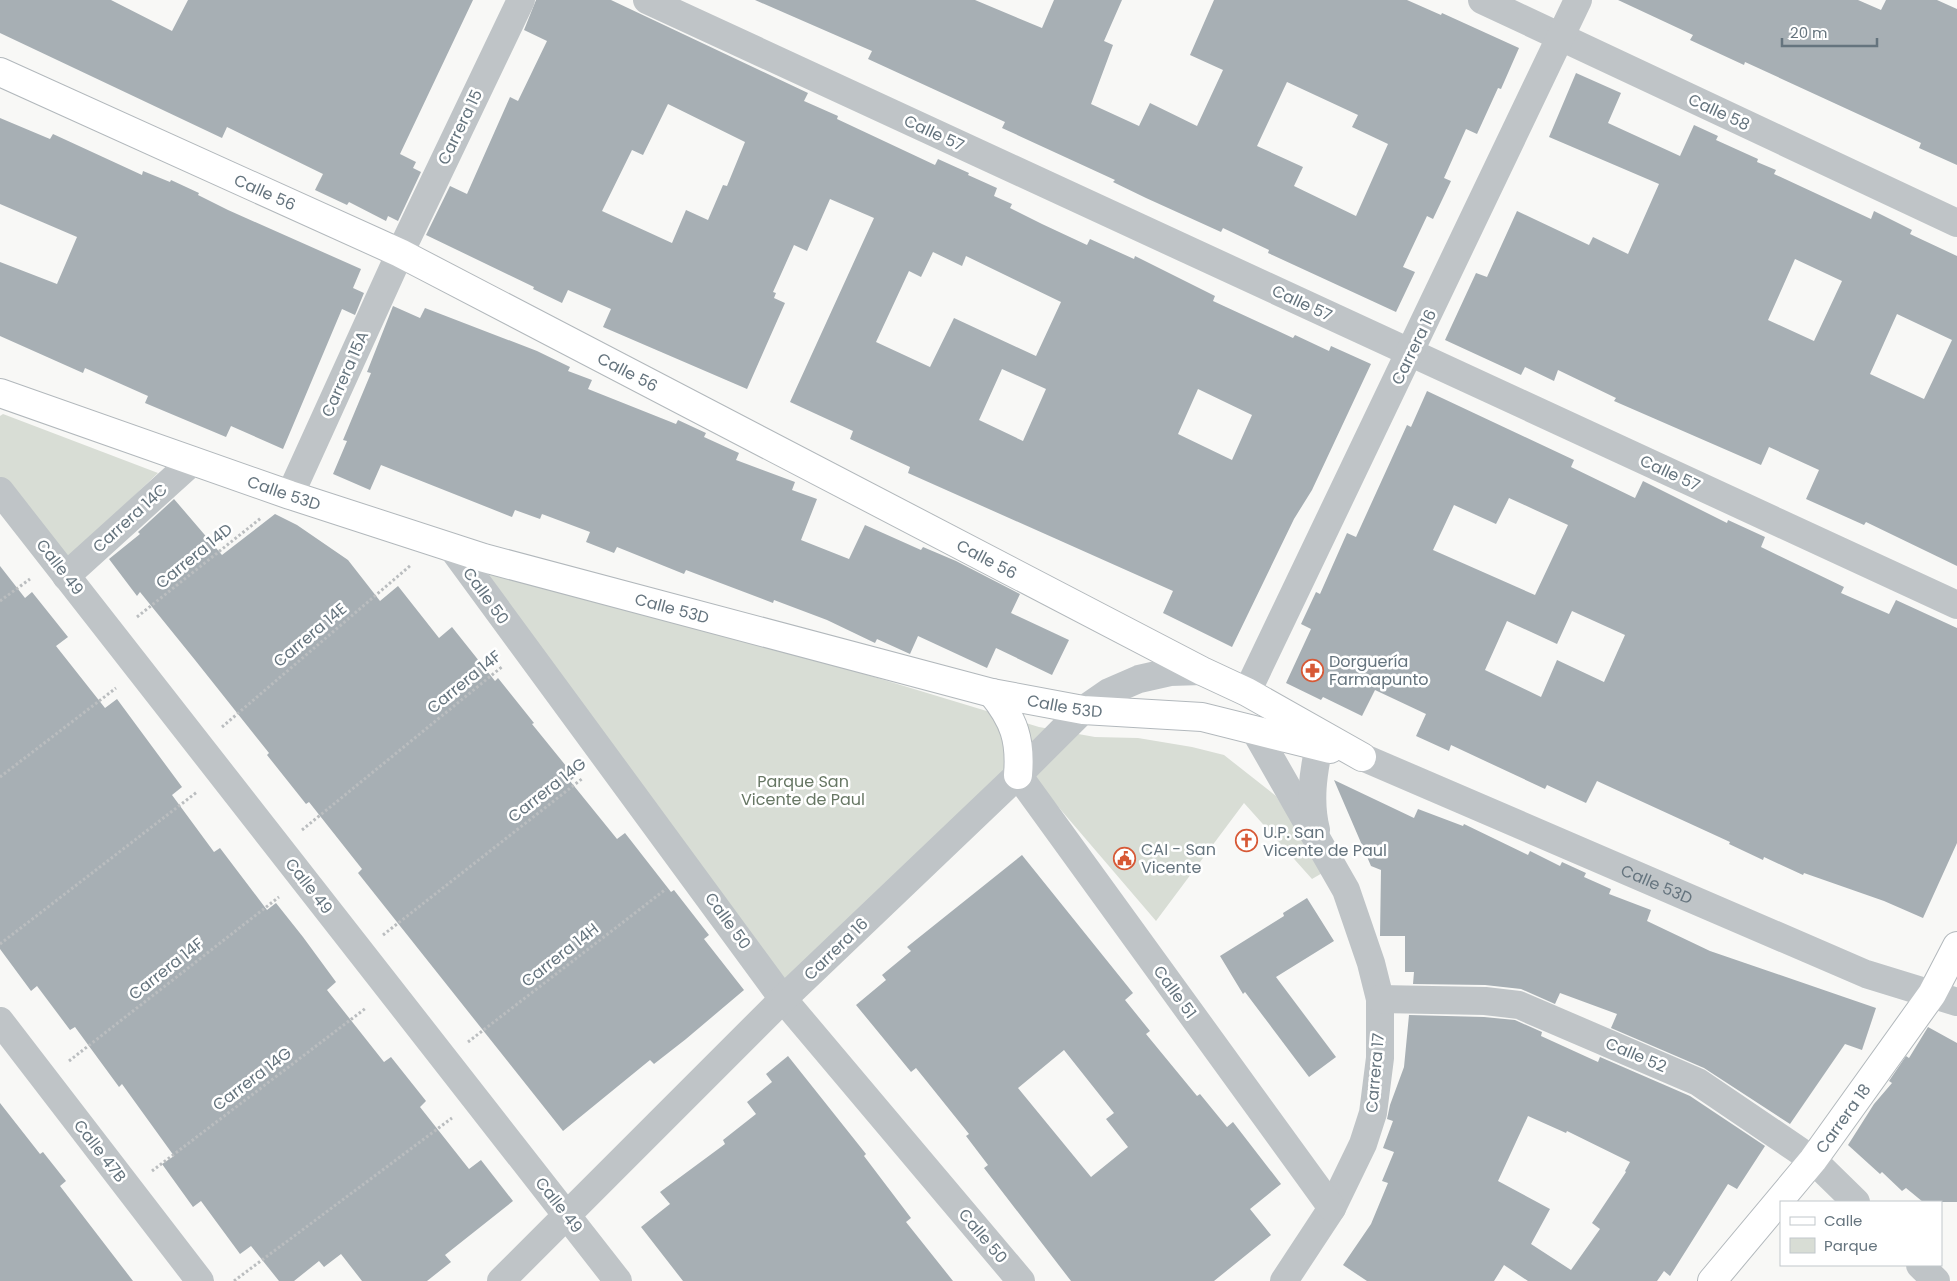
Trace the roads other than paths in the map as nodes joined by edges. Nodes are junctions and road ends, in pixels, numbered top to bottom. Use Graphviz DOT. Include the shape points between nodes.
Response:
graph roads {
  1 [pos="520,0"];
  2 [pos="647,0"];
  3 [pos="1482,0"];
  4 [pos="1578,0"];
  5 [pos="1561,38"];
  6 [pos="0,72"];
  7 [pos="1957,223"];
  8 [pos="400,253"];
  9 [pos="1411,353"];
  10 [pos="0,393"];
  11 [pos="193,461"];
  12 [pos="0,491"];
  13 [pos="290,495"];
  14 [pos="444,546"];
  15 [pos="60,568"];
  16 [pos="1957,605"];
  17 [pos="1202,671"];
  18 [pos="1247,692"];
  19 [pos="992,693"];
  20 [pos="1082,710"];
  21 [pos="1255,731"];
  22 [pos="1320,746"];
  23 [pos="1362,757"];
  24 [pos="1018,775"];
  25 [pos="1324,853"];
  26 [pos="1957,946"];
  27 [pos="1944,998"];
  28 [pos="784,999"];
  29 [pos="1380,999"];
  30 [pos="0,1021"];
  31 [pos="1812,1160"];
  32 [pos="1855,1201"];
  33 [pos="1332,1208"];
  34 [pos="568,1216"];
  35 [pos="1921,1266"];
  36 [pos="1295,1277"];
  37 [pos="200,1281"];
  38 [pos="501,1281"];
  39 [pos="618,1281"];
  40 [pos="1020,1281"];
  41 [pos="1712,1281"];
  42 [pos="1936,1281"];
  1 -- 8 [label="street, Carrera 15"];
  2 -- 9 [label="street, Calle 57"];
  3 -- 5 [label="street, Calle 58"];
  4 -- 5 [label="street, Carrera 16"];
  5 -- 7 [label="street, Calle 58"];
  5 -- 9 [label="street, Carrera 16"];
  6 -- 8 [label="street, Calle 56"];
  8 -- 13 [label="street, Carrera 15A"];
  8 -- 17 [label="street, Calle 56"];
  9 -- 16 [label="street, Calle 57"];
  9 -- 18 [label="street, Carrera 16"];
  10 -- 11 [label="street, Calle 53D"];
  11 -- 13 [label="street, Calle 53D"];
  11 -- 15 [label="street, Carrera 14C"];
  12 -- 15 [label="street, Calle 49"];
  13 -- 14 [label="street, Calle 53D"];
  14 -- 19 [label="street, Calle 53D"];
  14 -- 28 [label="street, Calle 50" via="607,759"];
  15 -- 34 [label="street, Calle 49"];
  17 -- 18 [label="street, Calle 56"];
  17 -- 20 [label="street, Carrera 16" via="1170,672 1139,679 1109,692"];
  18 -- 23 [label="street, Calle 53D"];
  19 -- 20 [label="street, Calle 53D"];
  19 -- 24 [label="street" via="1016,731 1020,753"];
  20 -- 21 [label="street, Calle 53D" via="1202,717"];
  20 -- 24 [label="street, Carrera 16"];
  21 -- 22 [label="street, Calle 53D"];
  21 -- 25 [label="street, Carrera 17"];
  22 -- 23 [label="street, Calle 53D"];
  22 -- 25 [label="street, Carrera 17" via="1313,773 1312,800 1315,827"];
  23 -- 27 [label="street, Calle 53D" via="1866,974"];
  24 -- 28 [label="street, Carrera 16"];
  24 -- 33 [label="street, Calle 51"];
  25 -- 29 [label="street, Carrera 17" via="1346,890"];
  26 -- 27 [label="street, Carrera 18"];
  27 -- 31 [label="street, Carrera 18"];
  28 -- 34 [label="street, Carrera 16"];
  28 -- 40 [label="street, Calle 50"];
  29 -- 31 [label="street, Calle 52" via="1485,1001 1519,1005 1698,1082"];
  29 -- 33 [label="street, Carrera 17" via="1380,1058 1373,1113 1358,1159"];
  30 -- 37 [label="street, Calle 47B"];
  31 -- 32 [label="street, Calle 52"];
  31 -- 41 [label="street, Carrera 18"];
  33 -- 36 [label="street, Carrera 17"];
  34 -- 38 [label="street, Carrera 16"];
  34 -- 39 [label="street, Calle 49"];
  35 -- 42 [label="street"];
}
